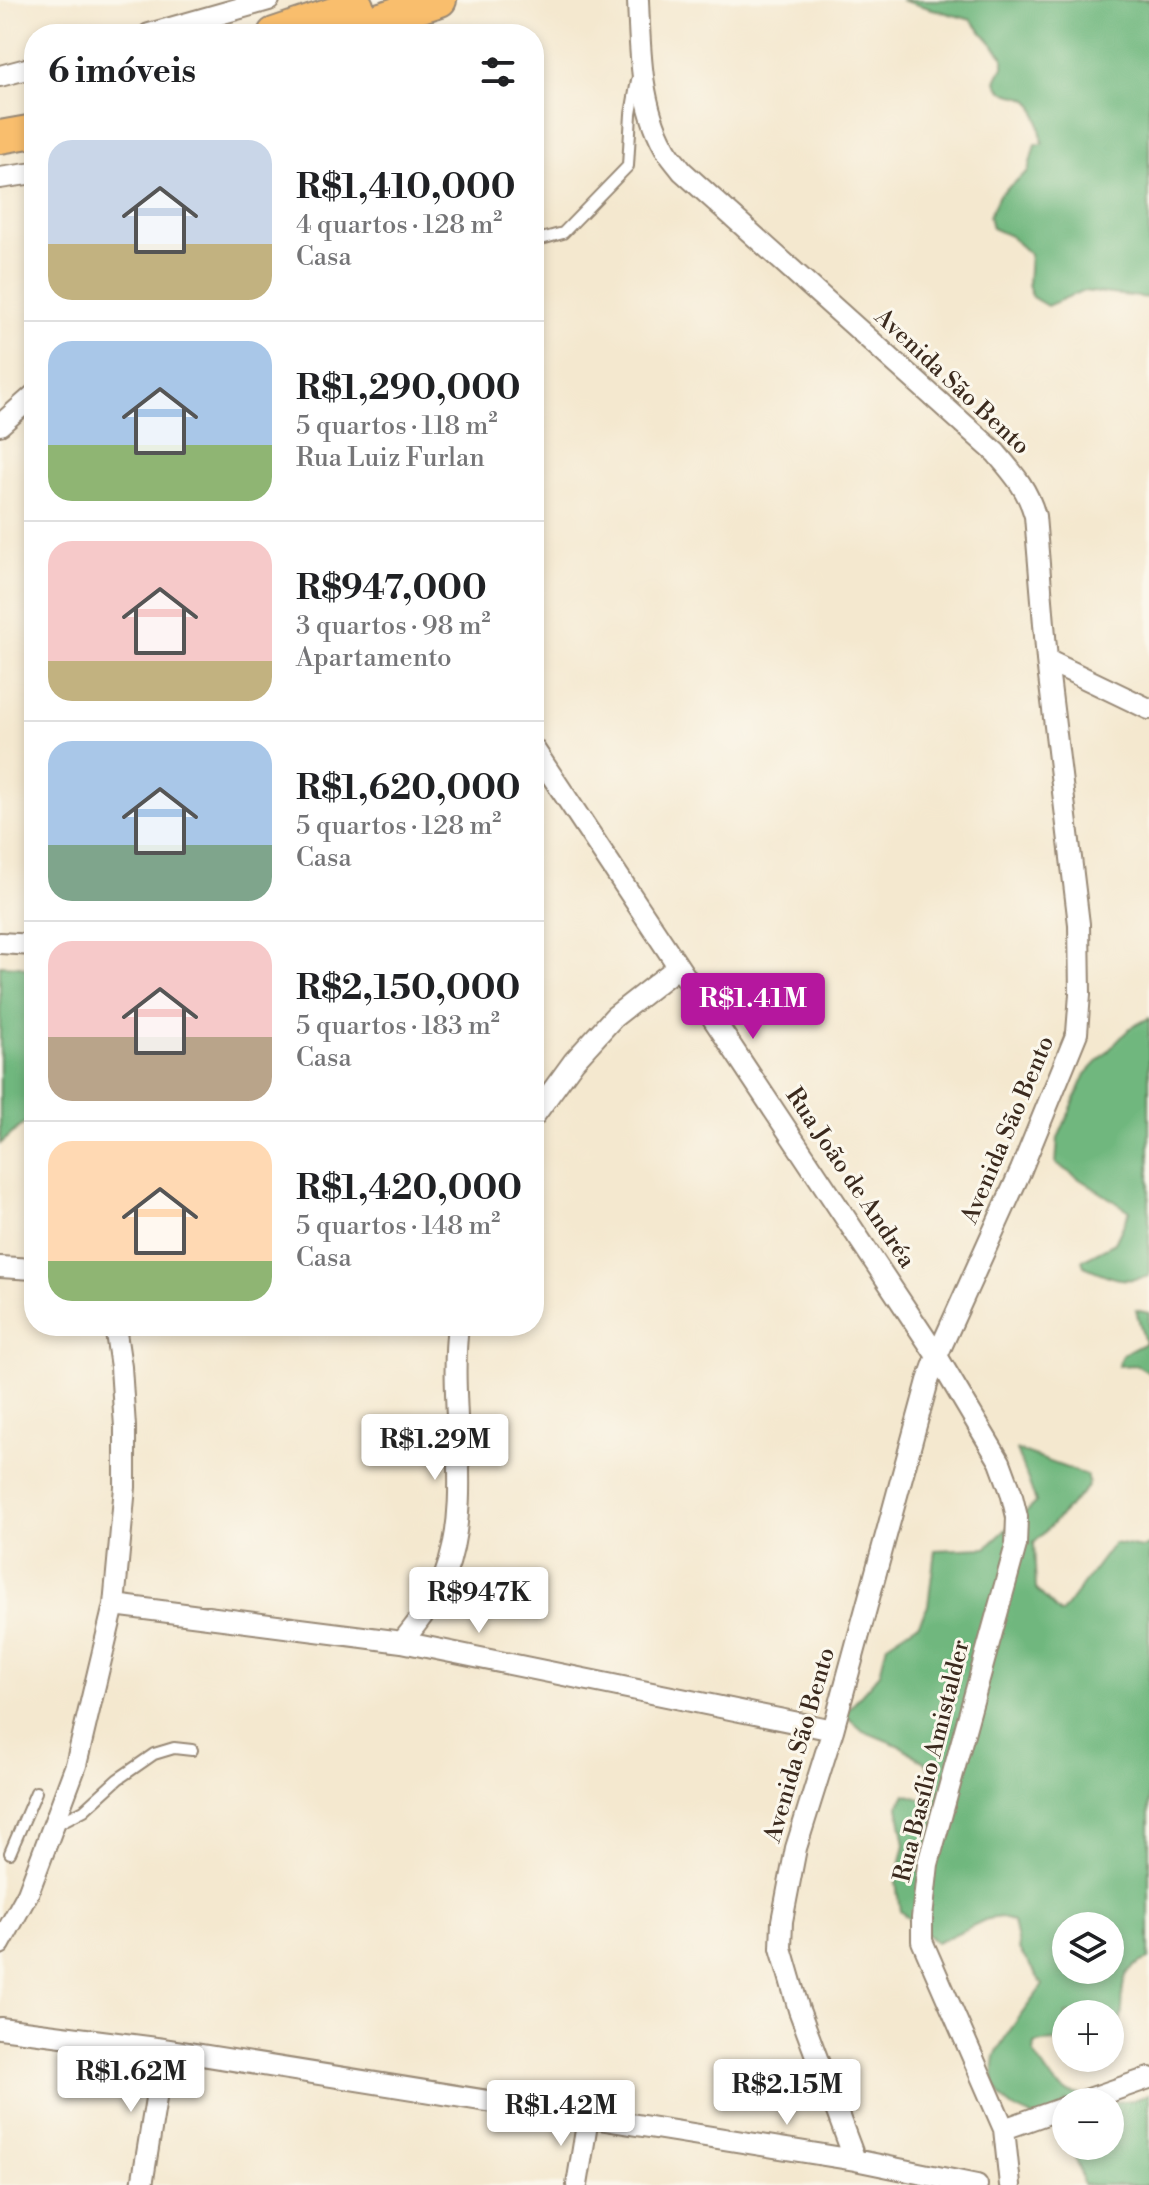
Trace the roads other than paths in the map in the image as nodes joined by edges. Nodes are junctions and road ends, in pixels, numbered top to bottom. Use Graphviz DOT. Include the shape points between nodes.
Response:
graph roads {
  1 [pos="269,0"];
  2 [pos="375,0"];
  3 [pos="440,0"];
  4 [pos="638,0"];
  5 [pos="184,24"];
  6 [pos="304,24"];
  7 [pos="365,24"];
  8 [pos="641,59"];
  9 [pos="24,70"];
  10 [pos="0,76"];
  11 [pos="24,112"];
  12 [pos="0,116"];
  13 [pos="24,133"];
  14 [pos="0,137"];
  15 [pos="24,174"];
  16 [pos="0,178"];
  17 [pos="544,238"];
  18 [pos="24,404"];
  19 [pos="0,425"];
  20 [pos="1047,660"];
  21 [pos="1149,709"];
  22 [pos="544,764"];
  23 [pos="0,943"];
  24 [pos="24,944"];
  25 [pos="678,967"];
  26 [pos="544,1102"];
  27 [pos="0,1267"];
  28 [pos="24,1268"];
  29 [pos="116,1336"];
  30 [pos="457,1336"];
  31 [pos="937,1356"];
  32 [pos="114,1605"];
  33 [pos="402,1642"];
  34 [pos="833,1730"];
  35 [pos="192,1750"];
  36 [pos="36,1792"];
  37 [pos="53,1825"];
  38 [pos="10,1853"];
  39 [pos="0,1944"];
  40 [pos="0,2028"];
  41 [pos="164,2049"];
  42 [pos="1149,2078"];
  43 [pos="1120,2088"];
  44 [pos="1052,2112"];
  45 [pos="588,2118"];
  46 [pos="1004,2129"];
  47 [pos="855,2160"];
  48 [pos="142,2185"];
  49 [pos="577,2185"];
  50 [pos="977,2185"];
  51 [pos="1010,2185"];
  1 -- 5 [label="street"];
  2 -- 6 [label="main road"];
  3 -- 7 [label="main road"];
  4 -- 8 [label="street, Avenida São Bento"];
  8 -- 17 [label="lane" via="628,166 563,233"];
  8 -- 20 [label="street, Avenida São Bento" via="652,120 682,171 996,453 1022,483 1035,516"];
  9 -- 10 [label="street"];
  11 -- 12 [label="main road"];
  13 -- 14 [label="main road"];
  15 -- 16 [label="street"];
  18 -- 19 [label="street"];
  20 -- 21 [label="street"];
  20 -- 31 [label="street, Avenida São Bento" via="1079,924 1077,1033"];
  22 -- 25 [label="street, Rua João de Andréa"];
  23 -- 24 [label="street"];
  25 -- 26 [label="street" via="614,1017"];
  25 -- 31 [label="street, Rua João de Andréa"];
  27 -- 28 [label="street"];
  29 -- 32 [label="street" via="125,1487"];
  30 -- 33 [label="street" via="457,1523 445,1574 428,1610"];
  31 -- 34 [label="street, Avenida São Bento"];
  31 -- 46 [label="street, Rua Basílio Amistalder" via="1000,1462 1017,1517 1016,1545 928,1864 922,1918 922,1941"];
  32 -- 33 [label="street"];
  32 -- 37 [label="street" via="76,1765"];
  33 -- 34 [label="street"];
  34 -- 47 [label="street, Avenida São Bento" via="796,1848 781,1948"];
  35 -- 37 [label="lane" via="154,1754 84,1810"];
  36 -- 38 [label="lane"];
  37 -- 39 [label="street" via="28,1893"];
  40 -- 41 [label="street"];
  41 -- 45 [label="street"];
  41 -- 48 [label="street"];
  42 -- 43 [label="street"];
  44 -- 46 [label="street"];
  45 -- 47 [label="street"];
  45 -- 49 [label="street"];
  46 -- 51 [label="street, Rua Basílio Amistalder"];
  47 -- 50 [label="street"];
}
